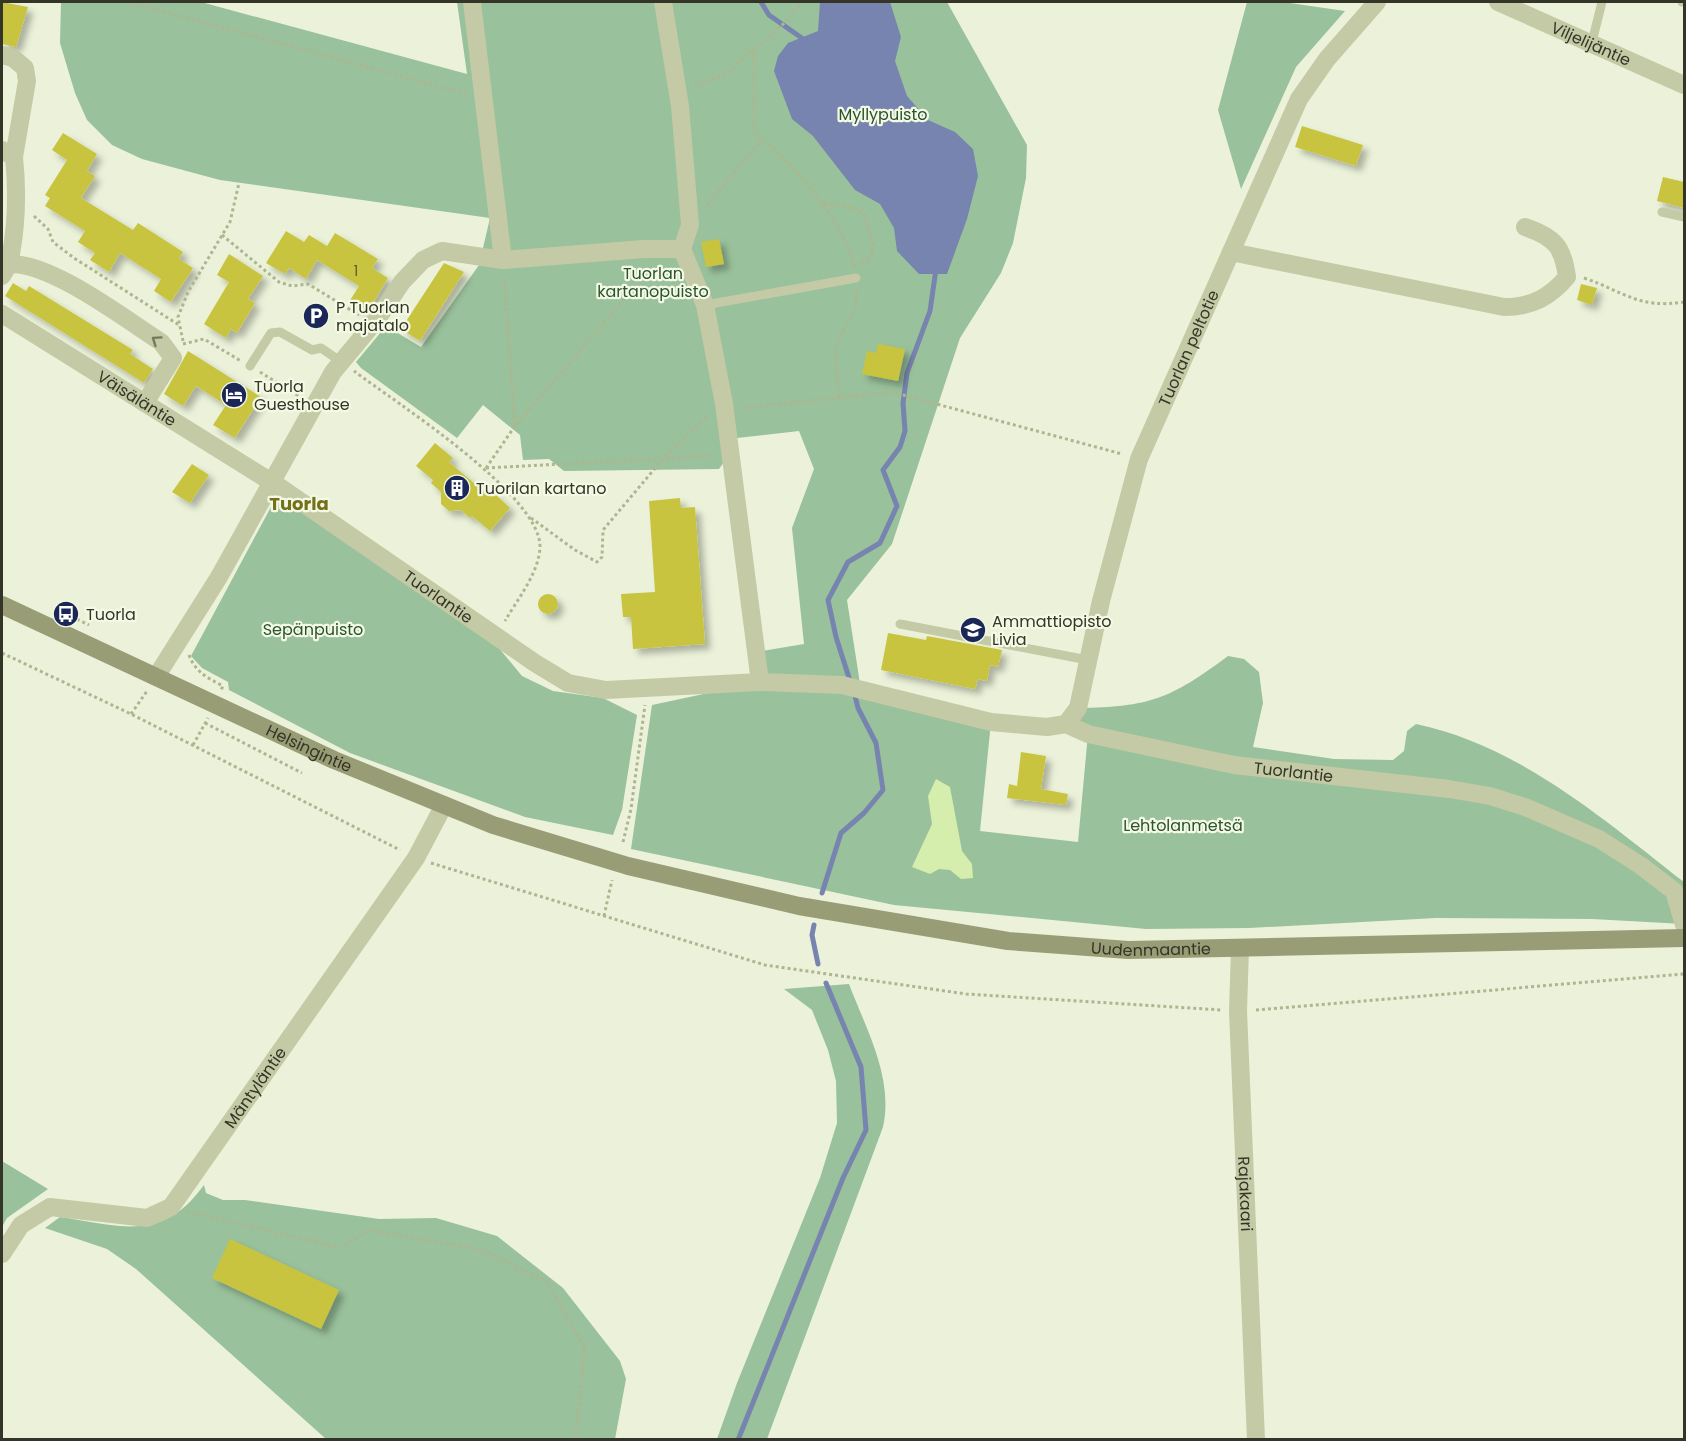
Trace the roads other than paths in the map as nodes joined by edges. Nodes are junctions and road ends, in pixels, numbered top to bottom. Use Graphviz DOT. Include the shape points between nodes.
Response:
graph roads {
  1 [pos="472,2"];
  2 [pos="663,2"];
  3 [pos="1377,2"];
  4 [pos="1498,2"];
  5 [pos="1602,2"];
  6 [pos="1592,42"];
  7 [pos="2,55"];
  8 [pos="1684,85"];
  9 [pos="8,154"];
  10 [pos="1662,212"];
  11 [pos="1684,218"];
  12 [pos="1525,227"];
  13 [pos="682,249"];
  14 [pos="1231,252"];
  15 [pos="503,260"];
  16 [pos="5,270"];
  17 [pos="856,278"];
  18 [pos="705,305"];
  19 [pos="2,314"];
  20 [pos="343,363"];
  21 [pos="250,366"];
  22 [pos="145,404"];
  23 [pos="272,482"];
  24 [pos="2,605"];
  25 [pos="900,624"];
  26 [pos="1088,660"];
  27 [pos="156,677"];
  28 [pos="760,682"];
  29 [pos="1066,724"];
  30 [pos="444,805"];
  31 [pos="628,866"];
  32 [pos="1679,890"];
  33 [pos="1684,925"];
  34 [pos="1684,938"];
  35 [pos="1240,948"];
  36 [pos="2,1254"];
  37 [pos="1256,1440"];
  1 -- 15 [label="street"];
  2 -- 13 [label="street" via="677,91 690,225"];
  3 -- 14 [label="street, Tuorlan peltotie" via="1326,59 1299,99"];
  4 -- 6 [label="street, Viljelijäntie"];
  5 -- 6 [label="lane"];
  6 -- 8 [label="street, Viljelijäntie"];
  7 -- 9 [label="street" via="26,68"];
  9 -- 16 [label="street" via="18,213"];
  10 -- 11 [label="lane"];
  12 -- 14 [label="street" via="1545,234 1559,246 1567,277 1554,292 1523,307 1504,307"];
  13 -- 15 [label="street"];
  13 -- 18 [label="street"];
  14 -- 26 [label="street, Tuorlan peltotie" via="1139,459"];
  15 -- 20 [label="street" via="442,251 423,260 402,282"];
  22 -- 16 [label="street, one-way" via="173,358 167,348 52,274 20,263"];
  17 -- 18 [label="lane"];
  18 -- 28 [label="street" via="724,404"];
  19 -- 22 [label="street, Väisäläntie"];
  20 -- 21 [label="lane" via="321,348 312,350 280,332 271,333"];
  20 -- 23 [label="street" via="318,397"];
  22 -- 23 [label="street, Väisäläntie"];
  23 -- 27 [label="street" via="182,649"];
  23 -- 28 [label="street, Tuorlantie" via="568,683 606,690"];
  24 -- 27 [label="main road, Helsingintie"];
  25 -- 26 [label="lane"];
  26 -- 29 [label="street, Tuorlan peltotie" via="1078,708"];
  27 -- 30 [label="main road, Helsingintie" via="334,760"];
  28 -- 29 [label="street, Tuorlantie" via="842,686 991,723 1047,727"];
  29 -- 32 [label="street, Tuorlantie" via="1088,734 1234,765 1490,796 1599,839"];
  30 -- 31 [label="main road, Helsingintie" via="493,825"];
  30 -- 36 [label="street, Mäntyläntie" via="416,858 171,1208 147,1218 50,1207 21,1225"];
  31 -- 35 [label="main road, Uudenmaantie" via="799,906 997,940 1128,950"];
  32 -- 33 [label="street, Tuorlantie"];
  34 -- 35 [label="main road, Uudenmaantie"];
  35 -- 37 [label="street, Rajakaari" via="1238,1011"];
}
